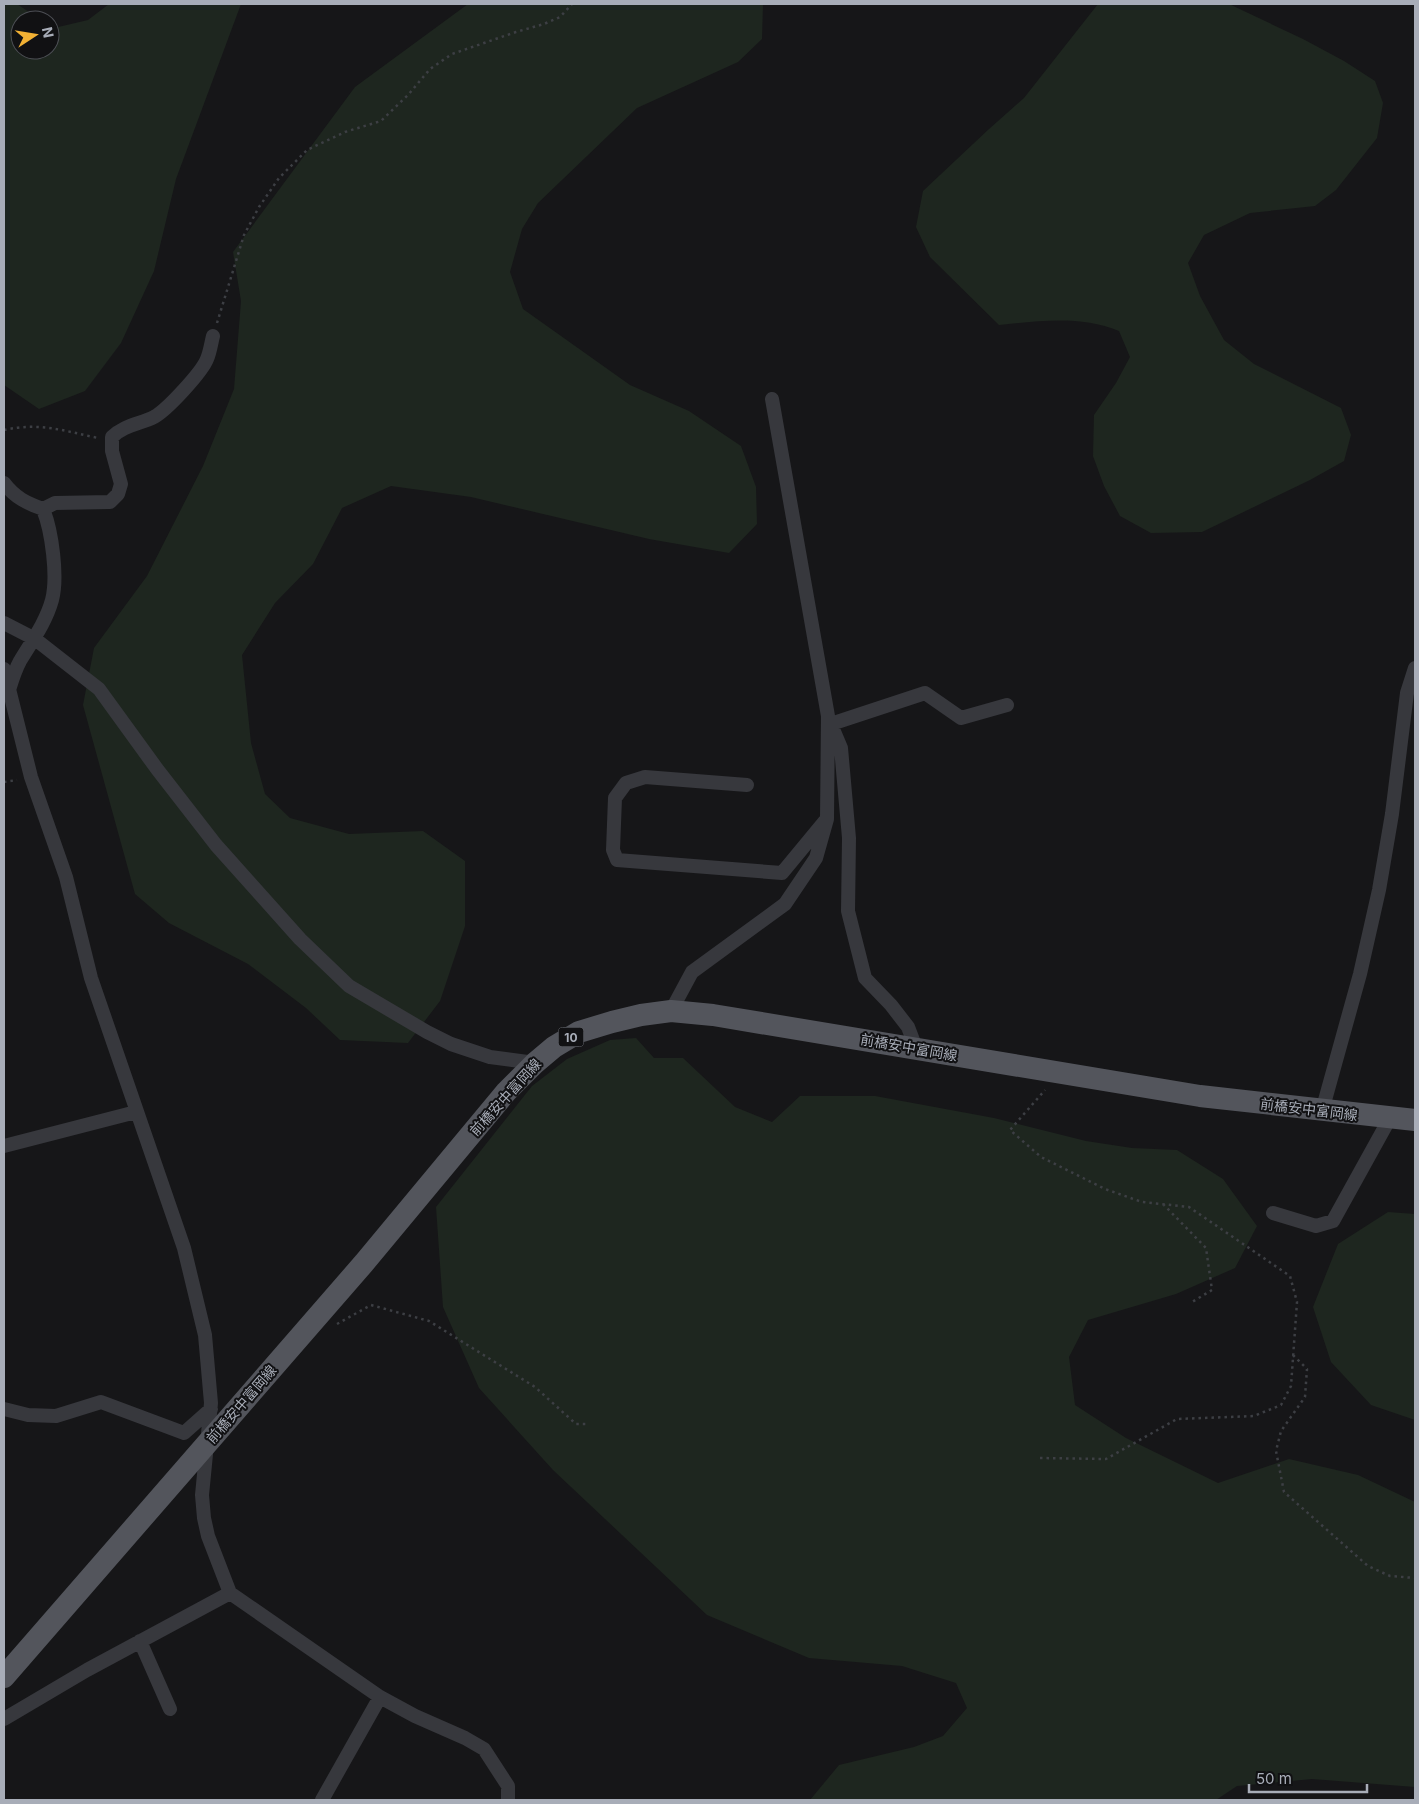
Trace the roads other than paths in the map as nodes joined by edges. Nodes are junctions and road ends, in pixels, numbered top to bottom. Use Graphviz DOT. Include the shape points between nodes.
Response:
graph roads {
  1 [pos="213,336"];
  2 [pos="772,399"];
  3 [pos="4,484"];
  4 [pos="44,510"];
  5 [pos="4,622"];
  6 [pos="35,639"];
  7 [pos="1415,668"];
  8 [pos="4,669"];
  9 [pos="9,690"];
  10 [pos="1007,705"];
  11 [pos="829,720"];
  12 [pos="747,785"];
  13 [pos="827,819"];
  14 [pos="671,1012"];
  15 [pos="916,1048"];
  16 [pos="535,1063"];
  17 [pos="1322,1111"];
  18 [pos="136,1112"];
  19 [pos="1390,1118"];
  20 [pos="1415,1120"];
  21 [pos="4,1146"];
  22 [pos="1272,1213"];
  23 [pos="4,1409"];
  24 [pos="211,1409"];
  25 [pos="208,1442"];
  26 [pos="230,1593"];
  27 [pos="140,1641"];
  28 [pos="4,1677"];
  29 [pos="380,1697"];
  30 [pos="170,1708"];
  31 [pos="4,1719"];
  32 [pos="322,1800"];
  33 [pos="508,1800"];
  1 -- 4 [label="street" via="206,360 196,376 156,416 120,429 112,437 121,484 118,494 110,502 54,503"];
  2 -- 11 [label="street"];
  3 -- 4 [label="street" via="12,494"];
  4 -- 6 [label="street" via="49,524 54,577 52,600"];
  5 -- 6 [label="street"];
  6 -- 9 [label="street" via="19,662"];
  6 -- 16 [label="street" via="99,689 216,845 300,939 349,986 451,1044 490,1057"];
  7 -- 17 [label="street" via="1407,693 1379,890 1360,974"];
  8 -- 9 [label="street"];
  9 -- 18 [label="street" via="31,777 66,877 91,978"];
  10 -- 11 [label="street" via="962,718 925,693"];
  11 -- 13 [label="street"];
  11 -- 15 [label="street" via="841,748 844,775 849,838 848,911 866,978 908,1027"];
  12 -- 13 [label="street" via="645,777 626,783 615,798 613,850 617,860 782,872"];
  13 -- 14 [label="street" via="816,858 785,904 692,972"];
  14 -- 15 [label="main road, 前橋安中富岡線 / 10" via="713,1015"];
  14 -- 16 [label="main road, 前橋安中富岡線 / 10" via="622,1019 579,1032"];
  15 -- 17 [label="main road, 前橋安中富岡線 / 10" via="1200,1096"];
  16 -- 25 [label="main road, 前橋安中富岡線 / 10" via="506,1092 364,1263"];
  17 -- 19 [label="main road, 前橋安中富岡線 / 10"];
  18 -- 21 [label="street"];
  18 -- 24 [label="street" via="184,1248 205,1335"];
  19 -- 20 [label="main road, 前橋安中富岡線 / 10"];
  19 -- 22 [label="street" via="1334,1221 1316,1226"];
  23 -- 24 [label="street" via="56,1416 101,1402 184,1432"];
  24 -- 25 [label="street"];
  25 -- 26 [label="street" via="202,1495 204,1518"];
  25 -- 28 [label="main road, 前橋安中富岡線 / 10"];
  26 -- 27 [label="street"];
  26 -- 29 [label="street"];
  27 -- 30 [label="street"];
  27 -- 31 [label="street"];
  29 -- 32 [label="street"];
  29 -- 33 [label="street" via="484,1748 508,1786"];
}
